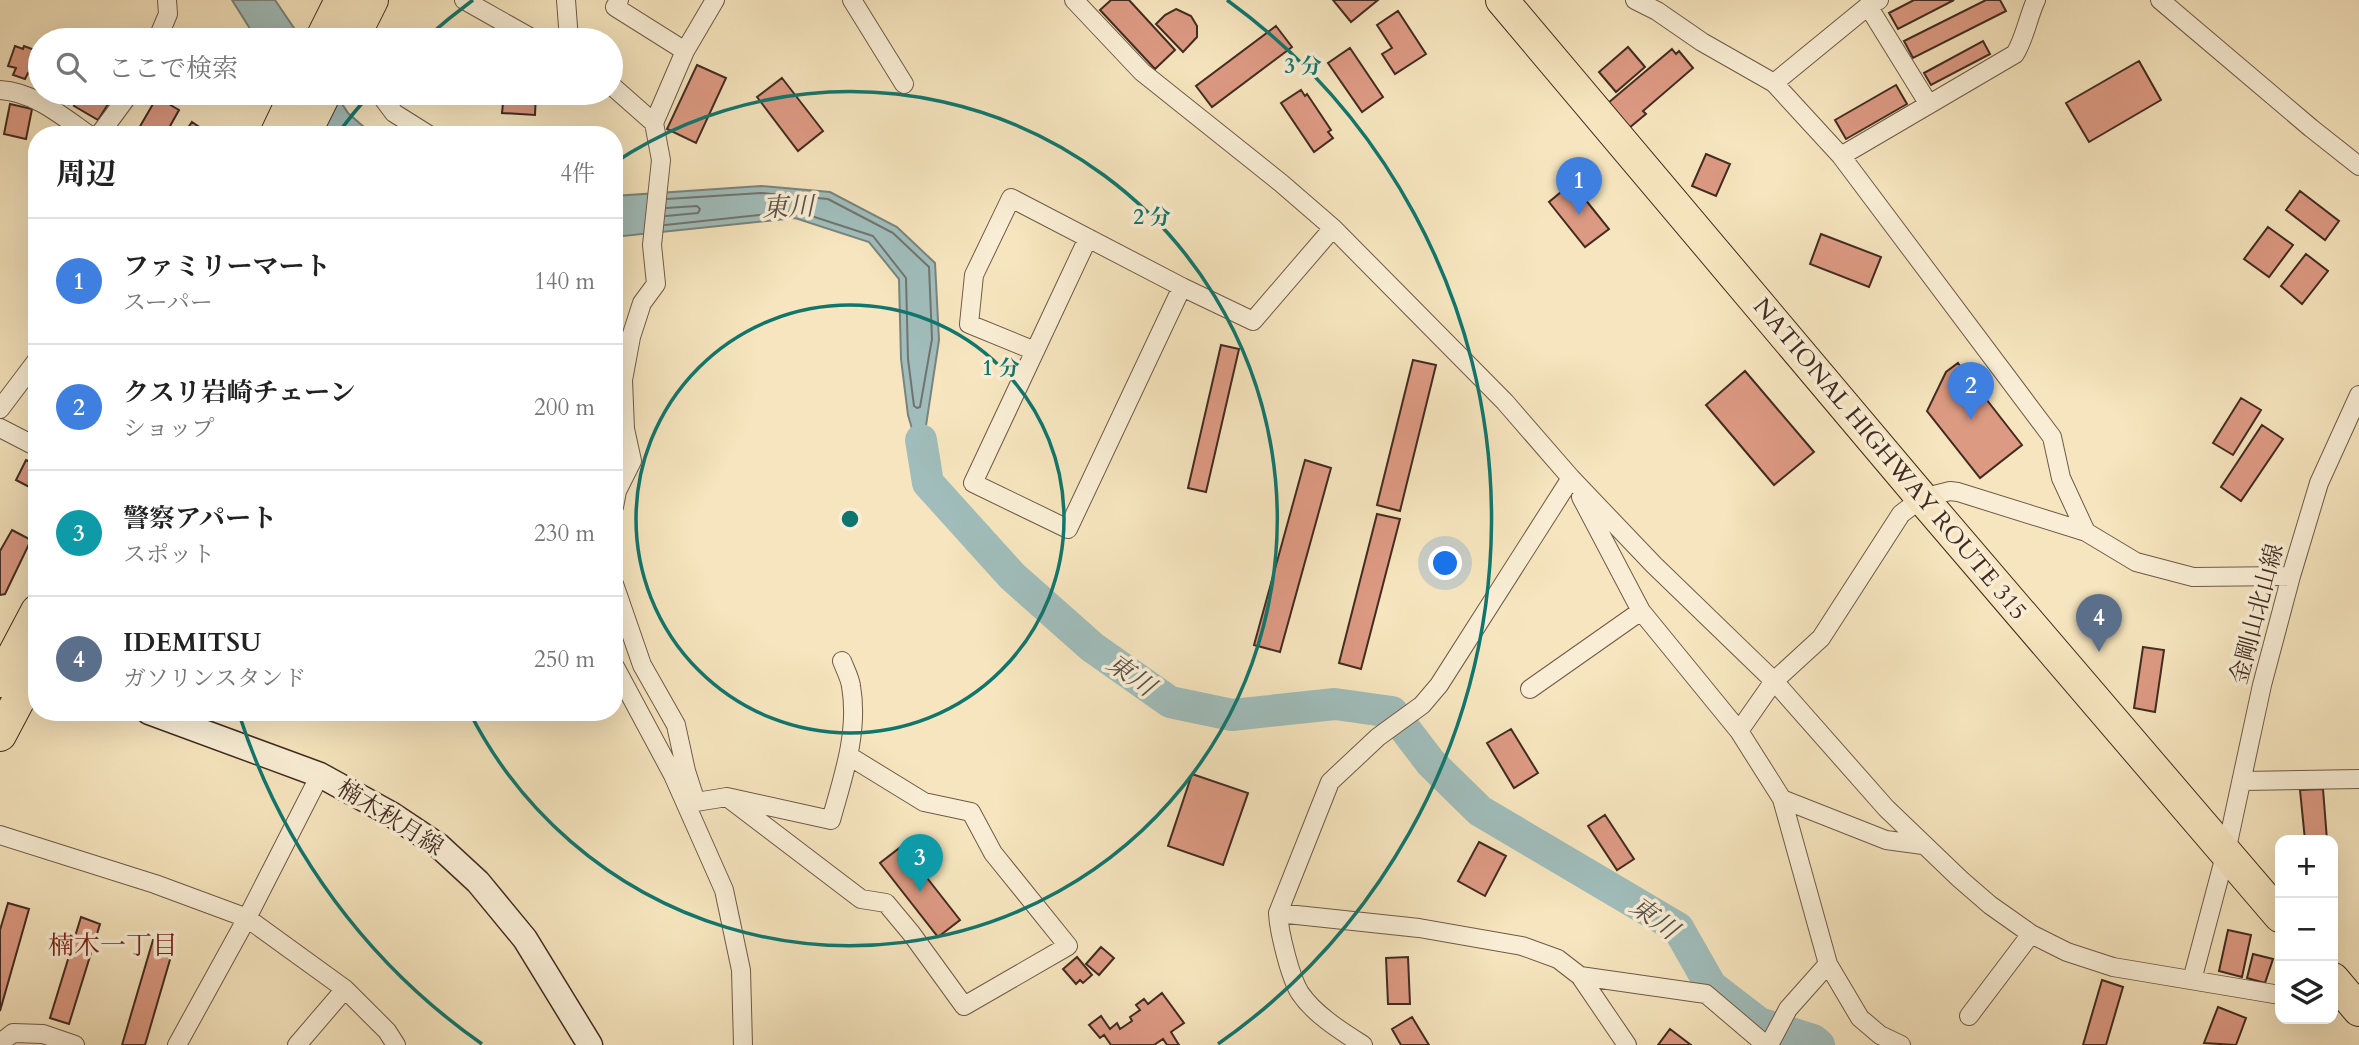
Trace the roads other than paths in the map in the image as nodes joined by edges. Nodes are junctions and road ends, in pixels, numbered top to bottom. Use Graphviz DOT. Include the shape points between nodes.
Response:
graph roads {
  1 [pos="167,0"];
  2 [pos="341,0"];
  3 [pos="348,0"];
  4 [pos="372,0"];
  5 [pos="464,0"];
  6 [pos="566,0"];
  7 [pos="619,0"];
  8 [pos="715,0"];
  9 [pos="852,0"];
  10 [pos="1074,0"];
  11 [pos="1502,0"];
  12 [pos="1635,0"];
  13 [pos="2036,0"];
  14 [pos="2160,0"];
  15 [pos="1874,3"];
  16 [pos="1663,5"];
  17 [pos="2026,9"];
  18 [pos="162,28"];
  19 [pos="338,28"];
  20 [pos="340,28"];
  21 [pos="346,28"];
  22 [pos="514,28"];
  23 [pos="568,28"];
  24 [pos="685,51"];
  25 [pos="1774,83"];
  26 [pos="904,84"];
  27 [pos="0,90"];
  28 [pos="623,96"];
  29 [pos="28,98"];
  30 [pos="1928,103"];
  31 [pos="45,105"];
  32 [pos="121,105"];
  33 [pos="290,105"];
  34 [pos="319,105"];
  35 [pos="388,105"];
  36 [pos="654,123"];
  37 [pos="76,126"];
  38 [pos="106,126"];
  39 [pos="280,126"];
  40 [pos="308,126"];
  41 [pos="415,126"];
  42 [pos="1842,156"];
  43 [pos="2359,166"];
  44 [pos="1333,228"];
  45 [pos="1088,238"];
  46 [pos="1182,287"];
  47 [pos="1035,351"];
  48 [pos="28,372"];
  49 [pos="623,380"];
  50 [pos="623,380"];
  51 [pos="2359,396"];
  52 [pos="0,409"];
  53 [pos="0,428"];
  54 [pos="28,442"];
  55 [pos="1571,478"];
  56 [pos="623,479"];
  57 [pos="1922,498"];
  58 [pos="2086,532"];
  59 [pos="2291,576"];
  60 [pos="623,610"];
  61 [pos="1641,611"];
  62 [pos="28,650"];
  63 [pos="842,661"];
  64 [pos="23,672"];
  65 [pos="623,680"];
  66 [pos="1774,681"];
  67 [pos="1530,689"];
  68 [pos="179,721"];
  69 [pos="1739,731"];
  70 [pos="0,735"];
  71 [pos="849,756"];
  72 [pos="320,775"];
  73 [pos="2359,779"];
  74 [pos="2243,781"];
  75 [pos="727,797"];
  76 [pos="1782,799"];
  77 [pos="690,801"];
  78 [pos="0,835"];
  79 [pos="1923,845"];
  80 [pos="2226,852"];
  81 [pos="2275,910"];
  82 [pos="1279,913"];
  83 [pos="247,918"];
  84 [pos="2031,934"];
  85 [pos="1828,964"];
  86 [pos="1580,976"];
  87 [pos="2192,980"];
  88 [pos="2338,985"];
  89 [pos="345,989"];
  90 [pos="2275,994"];
  91 [pos="2359,1010"];
  92 [pos="1969,1016"];
  93 [pos="1770,1042"];
  94 [pos="0,1043"];
  95 [pos="588,1044"];
  96 [pos="75,1045"];
  97 [pos="177,1045"];
  98 [pos="297,1045"];
  99 [pos="396,1045"];
  100 [pos="743,1045"];
  101 [pos="1363,1045"];
  102 [pos="1627,1045"];
  103 [pos="1901,1045"];
  1 -- 18 [label="street"];
  2 -- 19 [label="highway"];
  3 -- 20 [label="street"];
  4 -- 21 [label="highway"];
  5 -- 22 [label="street"];
  6 -- 23 [label="street"];
  7 -- 24 [label="street" via="615,7"];
  8 -- 24 [label="street"];
  9 -- 26 [label="street"];
  10 -- 44 [label="street" via="1142,72"];
  11 -- 57 [label="highway, NATIONAL HIGHWAY ROUTE 315"];
  12 -- 16 [label="street"];
  13 -- 17 [label="street"];
  14 -- 43 [label="street"];
  15 -- 25 [label="street"];
  15 -- 30 [label="street"];
  16 -- 25 [label="street" via="1702,42"];
  17 -- 30 [label="street" via="2021,44 2014,54"];
  24 -- 36 [label="street"];
  25 -- 42 [label="street"];
  27 -- 29 [label="street"];
  28 -- 36 [label="street"];
  30 -- 42 [label="street"];
  31 -- 37 [label="street"];
  32 -- 38 [label="street"];
  33 -- 39 [label="highway"];
  34 -- 40 [label="highway"];
  35 -- 41 [label="street"];
  36 -- 49 [label="street" via="661,160 652,245 656,284 642,303"];
  42 -- 58 [label="street" via="2052,438 2061,478"];
  44 -- 46 [label="street" via="1253,321"];
  44 -- 55 [label="street" via="1505,402"];
  45 -- 46 [label="street"];
  45 -- 47 [label="street"];
  45 -- 47 [label="street" via="1011,198 974,275 969,324"];
  46 -- 47 [label="street" via="1068,529 973,483"];
  48 -- 52 [label="street"];
  50 -- 56 [label="street" via="632,461"];
  51 -- 59 [label="street, 金剛山北山線" via="2319,483"];
  53 -- 54 [label="street"];
  55 -- 61 [label="street"];
  55 -- 66 [label="street"];
  55 -- 82 [label="street" via="1439,685 1422,705 1378,737 1330,782"];
  57 -- 58 [label="street" via="1958,492"];
  57 -- 66 [label="street" via="1902,513 1821,638"];
  57 -- 80 [label="highway, NATIONAL HIGHWAY ROUTE 315"];
  58 -- 59 [label="street" via="2136,562 2193,577"];
  59 -- 74 [label="street, 金剛山北山線"];
  60 -- 77 [label="street" via="642,665 676,725"];
  61 -- 67 [label="street"];
  61 -- 69 [label="street"];
  62 -- 64 [label="highway"];
  63 -- 71 [label="street" via="851,684"];
  64 -- 70 [label="highway"];
  65 -- 77 [label="street"];
  66 -- 69 [label="street"];
  66 -- 79 [label="street"];
  68 -- 72 [label="street, 楠木秋月線"];
  69 -- 76 [label="street"];
  71 -- 75 [label="street" via="831,820"];
  71 -- 75 [label="street" via="924,802 971,812 993,853 1068,946 964,1006 886,903 861,899"];
  72 -- 83 [label="street"];
  72 -- 95 [label="street, 楠木秋月線" via="439,846 478,882 525,939"];
  73 -- 74 [label="street"];
  74 -- 80 [label="street, 金剛山北山線"];
  75 -- 77 [label="street"];
  76 -- 79 [label="street" via="1886,840"];
  76 -- 85 [label="street"];
  77 -- 100 [label="street" via="724,890 741,970"];
  78 -- 83 [label="street"];
  79 -- 84 [label="street" via="1990,905"];
  80 -- 81 [label="highway, NATIONAL HIGHWAY ROUTE 315"];
  80 -- 87 [label="street, 金剛山北山線"];
  82 -- 86 [label="street" via="1419,928 1522,946 1558,959"];
  82 -- 101 [label="street" via="1279,933 1299,992 1331,1025"];
  83 -- 89 [label="street"];
  83 -- 97 [label="street"];
  84 -- 87 [label="street" via="2067,953 2113,967"];
  84 -- 92 [label="street"];
  85 -- 93 [label="street" via="1788,1009"];
  85 -- 103 [label="street" via="1860,1018"];
  86 -- 93 [label="street" via="1706,993"];
  86 -- 102 [label="street"];
  87 -- 90 [label="street"];
  88 -- 91 [label="highway"];
  89 -- 98 [label="street"];
  89 -- 99 [label="street"];
  94 -- 96 [label="street" via="13,1033 43,1034"];
}
